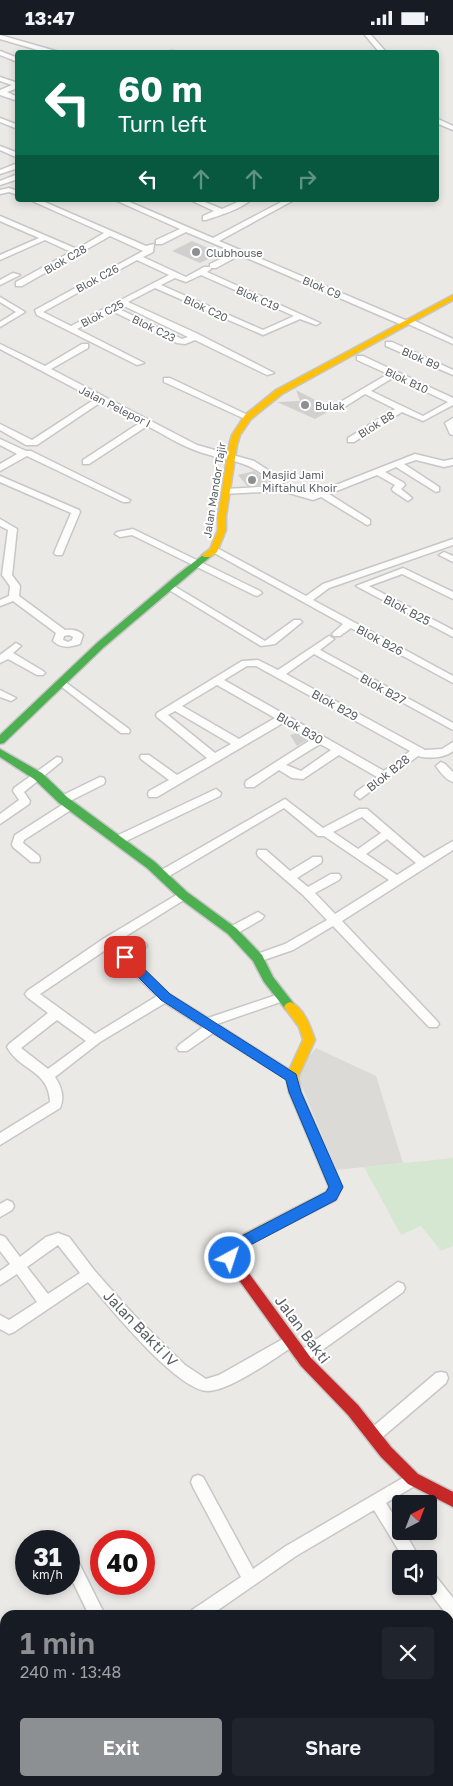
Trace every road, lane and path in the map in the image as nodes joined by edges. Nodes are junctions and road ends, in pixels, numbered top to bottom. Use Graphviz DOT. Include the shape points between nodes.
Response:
graph roads {
  1 [pos="368,35"];
  2 [pos="0,37"];
  3 [pos="46,50"];
  4 [pos="381,50"];
  5 [pos="0,53"];
  6 [pos="15,59"];
  7 [pos="0,79"];
  8 [pos="15,84"];
  9 [pos="15,86"];
  10 [pos="1,93"];
  11 [pos="15,98"];
  12 [pos="0,120"];
  13 [pos="439,123"];
  14 [pos="15,126"];
  15 [pos="452,128"];
  16 [pos="0,148"];
  17 [pos="15,155"];
  18 [pos="15,166"];
  19 [pos="0,173"];
  20 [pos="15,177"];
  21 [pos="0,183"];
  22 [pos="14,191"];
  23 [pos="0,192"];
  24 [pos="39,202"];
  25 [pos="124,202"];
  26 [pos="199,202"];
  27 [pos="243,202"];
  28 [pos="285,202"];
  29 [pos="220,211"];
  30 [pos="0,218"];
  31 [pos="206,218"];
  32 [pos="186,229"];
  33 [pos="110,233"];
  34 [pos="44,238"];
  35 [pos="213,241"];
  36 [pos="153,245"];
  37 [pos="0,251"];
  38 [pos="76,251"];
  39 [pos="239,252"];
  40 [pos="8,255"];
  41 [pos="137,257"];
  42 [pos="0,258"];
  43 [pos="207,269"];
  44 [pos="16,275"];
  45 [pos="174,275"];
  46 [pos="186,280"];
  47 [pos="0,283"];
  48 [pos="20,284"];
  49 [pos="155,285"];
  50 [pos="167,290"];
  51 [pos="453,297"];
  52 [pos="0,299"];
  53 [pos="122,302"];
  54 [pos="112,308"];
  55 [pos="300,316"];
  56 [pos="406,322"];
  57 [pos="316,323"];
  58 [pos="0,325"];
  59 [pos="71,329"];
  60 [pos="193,335"];
  61 [pos="453,342"];
  62 [pos="389,344"];
  63 [pos="0,346"];
  64 [pos="85,346"];
  65 [pos="360,358"];
  66 [pos="140,363"];
  67 [pos="44,370"];
  68 [pos="270,373"];
  69 [pos="453,373"];
  70 [pos="392,374"];
  71 [pos="167,379"];
  72 [pos="364,391"];
  73 [pos="453,402"];
  74 [pos="99,403"];
  75 [pos="340,406"];
  76 [pos="401,409"];
  77 [pos="248,417"];
  78 [pos="453,421"];
  79 [pos="147,422"];
  80 [pos="0,427"];
  81 [pos="453,432"];
  82 [pos="351,440"];
  83 [pos="0,442"];
  84 [pos="26,453"];
  85 [pos="232,457"];
  86 [pos="86,462"];
  87 [pos="453,462"];
  88 [pos="397,464"];
  89 [pos="0,467"];
  90 [pos="379,472"];
  91 [pos="0,479"];
  92 [pos="282,488"];
  93 [pos="436,489"];
  94 [pos="226,492"];
  95 [pos="323,494"];
  96 [pos="408,499"];
  97 [pos="126,500"];
  98 [pos="0,522"];
  99 [pos="367,522"];
  100 [pos="120,534"];
  101 [pos="453,542"];
  102 [pos="214,551"];
  103 [pos="59,553"];
  104 [pos="199,563"];
  105 [pos="4,574"];
  106 [pos="169,586"];
  107 [pos="257,593"];
  108 [pos="453,596"];
  109 [pos="14,597"];
  110 [pos="307,600"];
  111 [pos="0,603"];
  112 [pos="297,622"];
  113 [pos="350,624"];
  114 [pos="453,634"];
  115 [pos="16,646"];
  116 [pos="314,650"];
  117 [pos="92,654"];
  118 [pos="4,657"];
  119 [pos="40,673"];
  120 [pos="280,674"];
  121 [pos="216,680"];
  122 [pos="453,680"];
  123 [pos="61,682"];
  124 [pos="0,693"];
  125 [pos="10,698"];
  126 [pos="174,706"];
  127 [pos="283,718"];
  128 [pos="453,727"];
  129 [pos="125,731"];
  130 [pos="320,739"];
  131 [pos="0,741"];
  132 [pos="239,743"];
  133 [pos="453,745"];
  134 [pos="338,750"];
  135 [pos="417,751"];
  136 [pos="0,752"];
  137 [pos="145,757"];
  138 [pos="214,758"];
  139 [pos="57,760"];
  140 [pos="279,766"];
  141 [pos="441,766"];
  142 [pos="38,776"];
  143 [pos="384,776"];
  144 [pos="453,778"];
  145 [pos="100,781"];
  146 [pos="176,781"];
  147 [pos="250,784"];
  148 [pos="216,793"];
  149 [pos="153,794"];
  150 [pos="360,795"];
  151 [pos="67,803"];
  152 [pos="0,820"];
  153 [pos="326,832"];
  154 [pos="388,833"];
  155 [pos="118,840"];
  156 [pos="453,845"];
  157 [pos="262,853"];
  158 [pos="358,854"];
  159 [pos="35,859"];
  160 [pos="318,861"];
  161 [pos="424,864"];
  162 [pos="162,875"];
  163 [pos="290,877"];
  164 [pos="335,877"];
  165 [pos="396,880"];
  166 [pos="307,892"];
  167 [pos="183,895"];
  168 [pos="258,916"];
  169 [pos="335,921"];
  170 [pos="232,931"];
  171 [pos="107,942"];
  172 [pos="141,946"];
  173 [pos="125,957"];
  174 [pos="258,958"];
  175 [pos="165,997"];
  176 [pos="282,997"];
  177 [pos="56,1013"];
  178 [pos="433,1024"];
  179 [pos="210,1025"];
  180 [pos="96,1039"];
  181 [pos="183,1049"];
  182 [pos="48,1075"];
  183 [pos="292,1077"];
  184 [pos="0,1140"];
  185 [pos="0,1241"];
  186 [pos="17,1265"];
  187 [pos="89,1274"];
  188 [pos="0,1279"];
  189 [pos="398,1288"];
  190 [pos="46,1303"];
  191 [pos="0,1321"];
  192 [pos="290,1341"];
  193 [pos="302,1357"];
  194 [pos="441,1378"];
  195 [pos="374,1435"];
  196 [pos="413,1479"];
  197 [pos="198,1483"];
  198 [pos="453,1500"];
  199 [pos="376,1501"];
  200 [pos="407,1550"];
  201 [pos="80,1580"];
  202 [pos="252,1580"];
  203 [pos="437,1589"];
  204 [pos="95,1610"];
  205 [pos="205,1610"];
  206 [pos="453,1610"];
  1 -- 4 [label="street"];
  2 -- 3 [label="street"];
  5 -- 6 [label="street"];
  7 -- 8 [label="street"];
  9 -- 10 [label="street"];
  10 -- 11 [label="street"];
  12 -- 14 [label="street"];
  13 -- 15 [label="street"];
  16 -- 17 [label="street"];
  18 -- 19 [label="street"];
  20 -- 21 [label="street"];
  22 -- 23 [label="street"];
  24 -- 33 [label="street"];
  25 -- 32 [label="street, Blok C9"];
  26 -- 29 [label="street"];
  27 -- 29 [label="street"];
  28 -- 35 [label="street"];
  29 -- 31 [label="street"];
  30 -- 34 [label="street"];
  32 -- 35 [label="street, Blok C9"];
  32 -- 36 [label="street"];
  33 -- 36 [label="street"];
  33 -- 38 [label="street, Blok C28"];
  34 -- 38 [label="street"];
  34 -- 40 [label="street"];
  35 -- 39 [label="street, Blok C9"];
  36 -- 41 [label="street, Blok C26"];
  37 -- 40 [label="street"];
  38 -- 48 [label="street, Blok C28" via="72,257"];
  39 -- 43 [label="street"];
  39 -- 56 [label="street, Blok C9"];
  40 -- 42 [label="street"];
  41 -- 45 [label="street"];
  41 -- 59 [label="street, Blok C26" via="42,307 40,313"];
  43 -- 46 [label="street"];
  43 -- 55 [label="street, Blok C19"];
  44 -- 47 [label="street"];
  45 -- 46 [label="street"];
  45 -- 49 [label="street, Blok C25"];
  46 -- 50 [label="street"];
  49 -- 50 [label="street, Blok C20"];
  49 -- 53 [label="street, Blok C25"];
  50 -- 55 [label="street, Blok C20" via="258,332 267,333"];
  51 -- 56 [label="street, Jalan Mandor Tajir"];
  52 -- 58 [label="street" via="16,306 21,313"];
  53 -- 54 [label="street, Blok C25"];
  53 -- 60 [label="street, Blok C23"];
  54 -- 59 [label="street, Blok C25"];
  54 -- 60 [label="street, Blok C23" via="180,341"];
  55 -- 57 [label="street, Blok C19"];
  56 -- 61 [label="street, Blok C9"];
  56 -- 77 [label="street, Jalan Mandor Tajir" via="295,382"];
  59 -- 66 [label="street, Blok C25"];
  60 -- 68 [label="street, Blok C23"];
  62 -- 69 [label="street, Blok B9"];
  63 -- 67 [label="street, Jalan Pelepor I"];
  64 -- 67 [label="street"];
  65 -- 70 [label="street, Blok B10"];
  67 -- 74 [label="street, Jalan Pelepor I"];
  70 -- 72 [label="street"];
  70 -- 73 [label="street, Blok B10"];
  71 -- 77 [label="street"];
  72 -- 75 [label="street"];
  72 -- 76 [label="street, Blok B8"];
  73 -- 76 [label="street, Blok B8" via="423,419"];
  74 -- 79 [label="street, Jalan Pelepor I"];
  74 -- 80 [label="street" via="34,443"];
  74 -- 84 [label="street"];
  76 -- 82 [label="street, Blok B8"];
  77 -- 85 [label="street, Jalan Mandor Tajir" via="236,435"];
  78 -- 81 [label="street" via="449,423"];
  79 -- 85 [label="street, Jalan Pelepor I" via="199,449"];
  79 -- 86 [label="street"];
  83 -- 84 [label="street"];
  84 -- 89 [label="street"];
  84 -- 97 [label="street"];
  85 -- 92 [label="street, Jalan Pelepor I" via="250,461 264,469"];
  85 -- 94 [label="street, Jalan Mandor Tajir"];
  87 -- 88 [label="street" via="444,464 415,457"];
  88 -- 90 [label="street"];
  88 -- 93 [label="street"];
  90 -- 95 [label="street"];
  90 -- 96 [label="street" via="401,485 396,489"];
  91 -- 103 [label="street" via="76,512"];
  92 -- 94 [label="street"];
  92 -- 95 [label="street" via="309,497"];
  94 -- 102 [label="street, Jalan Mandor Tajir" via="222,530"];
  95 -- 99 [label="street"];
  98 -- 105 [label="street" via="13,529"];
  100 -- 104 [label="street" via="133,532"];
  101 -- 110 [label="street" via="326,586"];
  102 -- 104 [label="street, Jalan Mandor Tajir"];
  102 -- 110 [label="street, Blok B26"];
  104 -- 106 [label="street, Jalan Mandor Tajir"];
  104 -- 107 [label="street"];
  105 -- 109 [label="street" via="15,586"];
  106 -- 112 [label="street" via="264,644 272,642"];
  106 -- 117 [label="street, Jalan Mandor Tajir"];
  108 -- 114 [label="street, Blok B25" via="400,571 361,587"];
  109 -- 111 [label="street"];
  109 -- 117 [label="street" via="63,633 78,635 74,644"];
  110 -- 113 [label="street, Blok B26"];
  113 -- 116 [label="street"];
  113 -- 122 [label="street, Blok B26"];
  115 -- 118 [label="street"];
  116 -- 120 [label="street"];
  116 -- 128 [label="street, Blok B27"];
  117 -- 123 [label="street, Jalan Mandor Tajir"];
  118 -- 119 [label="street"];
  120 -- 121 [label="street, Blok B29" via="251,661"];
  120 -- 135 [label="street, Blok B29"];
  121 -- 126 [label="street"];
  121 -- 127 [label="street, Blok B30"];
  123 -- 129 [label="street"];
  123 -- 131 [label="street, Jalan Mandor Tajir"];
  124 -- 125 [label="street"];
  126 -- 132 [label="street"];
  126 -- 138 [label="street" via="161,715"];
  127 -- 130 [label="street, Blok B30"];
  127 -- 132 [label="street"];
  130 -- 134 [label="street, Blok B30"];
  130 -- 140 [label="street"];
  132 -- 138 [label="street"];
  133 -- 135 [label="street" via="445,752 433,755"];
  134 -- 140 [label="street" via="303,775"];
  134 -- 143 [label="street, Blok B30"];
  135 -- 143 [label="street, Blok B28"];
  136 -- 142 [label="street"];
  137 -- 146 [label="street"];
  138 -- 146 [label="street"];
  139 -- 142 [label="street"];
  140 -- 147 [label="street"];
  141 -- 144 [label="street"];
  142 -- 151 [label="street"];
  142 -- 152 [label="street" via="18,791 25,801"];
  143 -- 150 [label="street, Blok B28"];
  145 -- 151 [label="street"];
  146 -- 149 [label="street"];
  148 -- 155 [label="street"];
  151 -- 155 [label="street"];
  151 -- 159 [label="street" via="19,838 17,844"];
  153 -- 154 [label="street" via="363,813"];
  153 -- 158 [label="street"];
  153 -- 162 [label="street" via="317,831 283,803"];
  154 -- 158 [label="street"];
  154 -- 161 [label="street"];
  155 -- 162 [label="street"];
  156 -- 161 [label="street"];
  157 -- 163 [label="street"];
  158 -- 165 [label="street"];
  160 -- 163 [label="street"];
  161 -- 165 [label="street"];
  162 -- 167 [label="street"];
  163 -- 166 [label="street"];
  164 -- 166 [label="street"];
  165 -- 169 [label="street"];
  166 -- 169 [label="street"];
  167 -- 170 [label="street"];
  167 -- 171 [label="street"];
  168 -- 170 [label="street"];
  169 -- 174 [label="street" via="289,947"];
  169 -- 178 [label="street"];
  170 -- 174 [label="street"];
  171 -- 173 [label="street"];
  171 -- 177 [label="street" via="31,994"];
  172 -- 173 [label="street"];
  173 -- 175 [label="street"];
  174 -- 176 [label="street"];
  175 -- 179 [label="street"];
  175 -- 180 [label="street"];
  176 -- 179 [label="street"];
  176 -- 183 [label="street" via="304,1025 309,1039"];
  177 -- 180 [label="street" via="88,1037"];
  177 -- 182 [label="street" via="13,1047"];
  179 -- 181 [label="street"];
  179 -- 183 [label="street"];
  180 -- 182 [label="street"];
  182 -- 184 [label="street" via="55,1085 56,1104"];
  183 -- 192 [label="street, Jalan Bakti" via="295,1092 336,1187 331,1196 230,1252 230,1258"];
  185 -- 186 [label="street"];
  186 -- 187 [label="street, Jalan Bakti IV" via="58,1239 64,1241"];
  186 -- 188 [label="street"];
  186 -- 190 [label="street"];
  187 -- 190 [label="street"];
  187 -- 192 [label="street, Jalan Bakti IV" via="158,1350 194,1382 208,1385 221,1382"];
  189 -- 193 [label="street"];
  190 -- 191 [label="street" via="9,1329"];
  192 -- 193 [label="street, Jalan Bakti"];
  193 -- 195 [label="street, Jalan Bakti"];
  194 -- 195 [label="street"];
  195 -- 196 [label="street, Jalan Bakti"];
  196 -- 198 [label="street, Jalan Bakti"];
  196 -- 199 [label="street"];
  197 -- 202 [label="street"];
  199 -- 200 [label="street"];
  199 -- 202 [label="street" via="291,1551"];
  201 -- 204 [label="street"];
  202 -- 205 [label="street"];
  203 -- 206 [label="street"];
}
